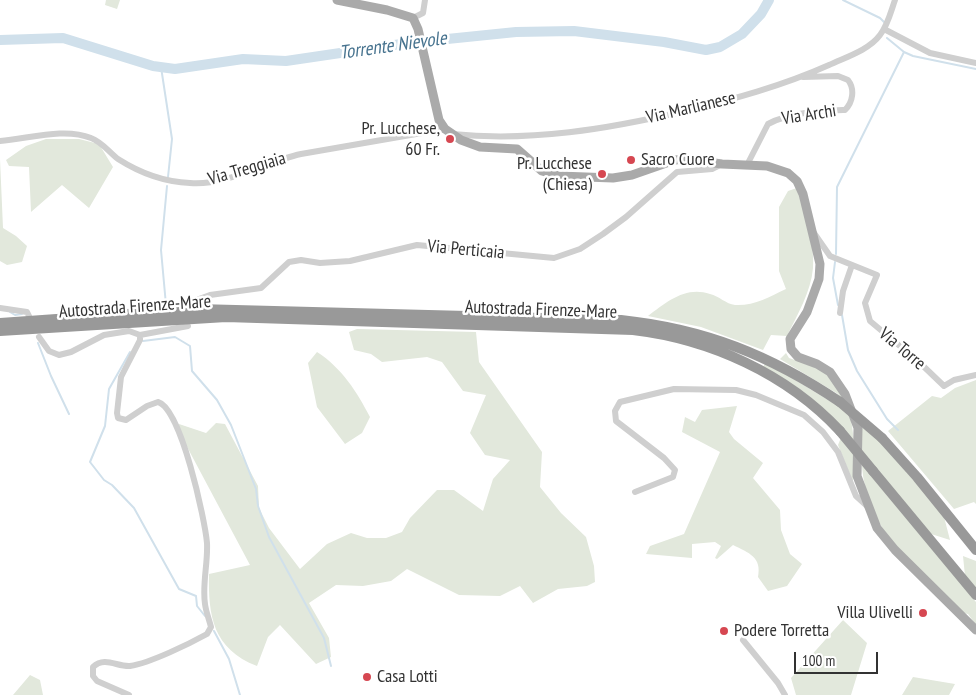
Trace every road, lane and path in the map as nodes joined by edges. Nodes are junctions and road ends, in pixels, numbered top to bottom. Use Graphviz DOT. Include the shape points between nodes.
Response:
graph roads {
  1 [pos="337,0"];
  2 [pos="426,0"];
  3 [pos="896,0"];
  4 [pos="350,1"];
  5 [pos="413,18"];
  6 [pos="884,29"];
  7 [pos="976,63"];
  8 [pos="801,78"];
  9 [pos="448,131"];
  10 [pos="0,141"];
  11 [pos="722,164"];
  12 [pos="747,165"];
  13 [pos="812,230"];
  14 [pos="852,265"];
  15 [pos="196,303"];
  16 [pos="0,308"];
  17 [pos="840,313"];
  18 [pos="29,316"];
  19 [pos="0,323"];
  20 [pos="188,326"];
  21 [pos="0,331"];
  22 [pos="140,334"];
  23 [pos="39,337"];
  24 [pos="976,375"];
  25 [pos="635,492"];
  26 [pos="867,506"];
  27 [pos="976,550"];
  28 [pos="976,595"];
  29 [pos="976,630"];
  30 [pos="743,640"];
  31 [pos="129,695"];
  32 [pos="785,695"];
  1 -- 4 [label="main road"];
  2 -- 5 [label="street" via="423,13"];
  3 -- 6 [label="street, Via Marlianese"];
  4 -- 5 [label="main road"];
  5 -- 9 [label="main road" via="439,120"];
  6 -- 7 [label="street" via="930,53"];
  6 -- 8 [label="street, Via Marlianese" via="861,50"];
  8 -- 9 [label="street, Via Marlianese" via="653,118 564,134 507,137"];
  8 -- 12 [label="street, Via Archi" via="844,78 853,88 850,104 845,110 784,118 768,124"];
  9 -- 10 [label="street, Via Treggiaia" via="300,154 211,182 193,184 171,182 138,170 83,135 56,134"];
  9 -- 11 [label="main road" via="467,143 517,149 542,171 559,176 622,176 675,160"];
  11 -- 12 [label="main road"];
  11 -- 15 [label="street, Via Perticaia" via="712,169 677,172 603,234 580,249 554,258 417,245 350,261 289,262 261,288 210,296"];
  12 -- 13 [label="main road" via="778,169 797,182"];
  13 -- 14 [label="street" via="830,256"];
  13 -- 26 [label="main road" via="820,264 818,279 807,312 790,339 790,345 798,358 830,372 845,394 857,424 857,472"];
  14 -- 17 [label="street"];
  14 -- 24 [label="street, Via Torre" via="877,275 866,303 870,321 944,386"];
  16 -- 18 [label="street" via="27,312"];
  19 -- 27 [label="highway, Autostrada Firenze-Mare, bridge" via="197,309 621,320 683,330 738,346 805,379 840,402 882,438 918,477"];
  20 -- 22 [label="street"];
  21 -- 28 [label="highway, Autostrada Firenze-Mare, bridge" via="226,317 633,330 663,335 702,346 761,370 805,398 840,431"];
  22 -- 23 [label="street" via="129,331 104,335 59,355 49,351"];
  22 -- 31 [label="street" via="121,377 118,418 126,420 153,403 162,403 175,422 195,481 206,536 205,604 211,627 207,634 140,663 126,666 104,662 93,667 97,681"];
  25 -- 26 [label="street" via="673,477 675,470 616,421 615,411 620,402 674,389 736,390 804,415 838,452 856,496"];
  26 -- 29 [label="main road" via="877,528 895,550"];
  30 -- 32 [label="street"];
}
